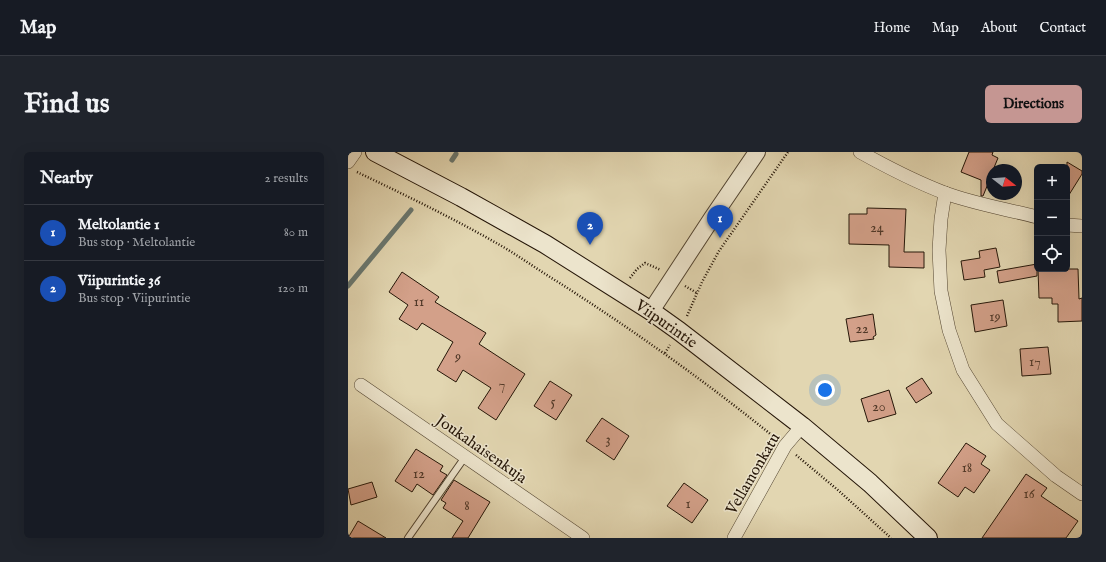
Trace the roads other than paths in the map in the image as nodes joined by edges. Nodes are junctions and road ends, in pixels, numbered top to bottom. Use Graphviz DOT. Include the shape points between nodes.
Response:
graph roads {
  1 [pos="355,152"];
  2 [pos="375,152"];
  3 [pos="757,152"];
  4 [pos="860,152"];
  5 [pos="351,167"];
  6 [pos="945,193"];
  7 [pos="1034,216"];
  8 [pos="1070,225"];
  9 [pos="1082,226"];
  10 [pos="651,311"];
  11 [pos="361,385"];
  12 [pos="802,426"];
  13 [pos="465,457"];
  14 [pos="1082,494"];
  15 [pos="408,538"];
  16 [pos="583,538"];
  17 [pos="734,538"];
  18 [pos="928,538"];
  1 -- 5 [label="street"];
  2 -- 10 [label="main road, Viipurintie" via="545,244"];
  3 -- 10 [label="street"];
  4 -- 6 [label="street"];
  6 -- 7 [label="street"];
  6 -- 14 [label="street" via="939,250 941,291 949,330 963,370 996,424 1056,476"];
  8 -- 9 [label="street"];
  10 -- 12 [label="main road, Viipurintie"];
  11 -- 13 [label="street, Joukahaisenkuja"];
  12 -- 17 [label="street, Vellamonkatu" via="785,446"];
  12 -- 18 [label="main road, Viipurintie" via="870,483"];
  13 -- 15 [label="lane"];
  13 -- 16 [label="street, Joukahaisenkuja"];
}
